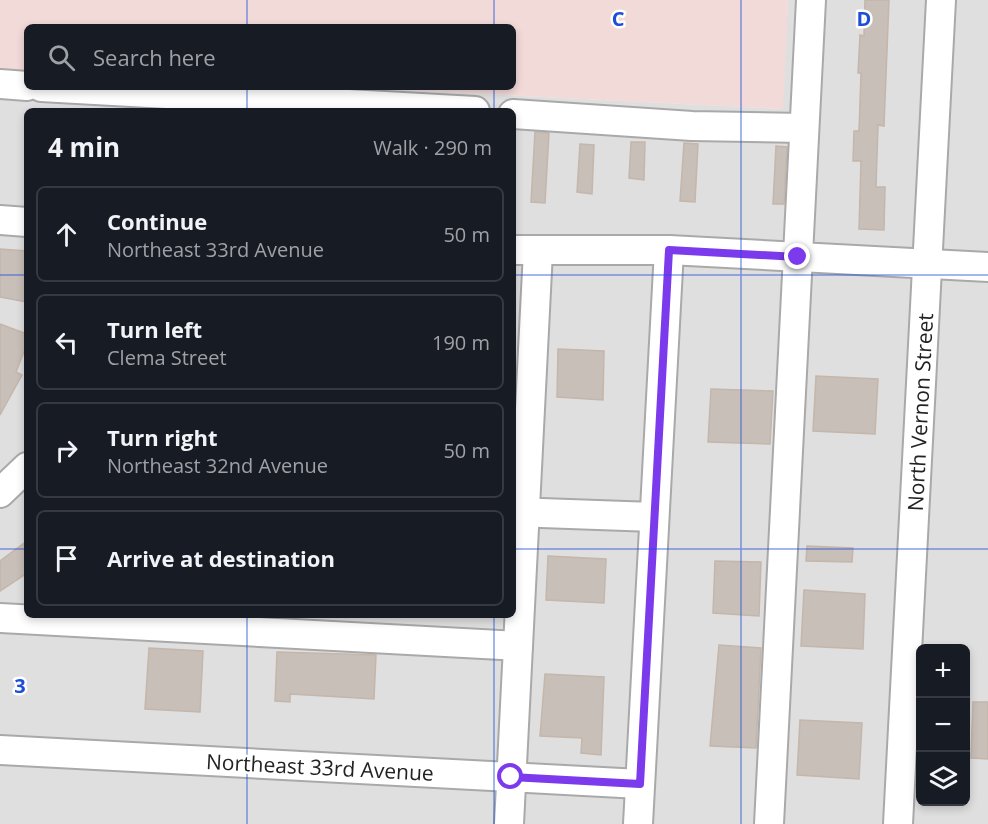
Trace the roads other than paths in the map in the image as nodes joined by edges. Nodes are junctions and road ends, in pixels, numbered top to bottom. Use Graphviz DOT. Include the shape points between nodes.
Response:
graph roads {
  1 [pos="811,0"];
  2 [pos="941,0"];
  3 [pos="0,84"];
  4 [pos="24,86"];
  5 [pos="66,90"];
  6 [pos="124,97"];
  7 [pos="433,108"];
  8 [pos="516,114"];
  9 [pos="804,128"];
  10 [pos="0,220"];
  11 [pos="24,222"];
  12 [pos="669,250"];
  13 [pos="525,251"];
  14 [pos="798,257"];
  15 [pos="928,264"];
  16 [pos="988,267"];
  17 [pos="522,380"];
  18 [pos="24,470"];
  19 [pos="0,493"];
  20 [pos="519,512"];
  21 [pos="654,517"];
  22 [pos="0,618"];
  23 [pos="518,646"];
  24 [pos="0,750"];
  25 [pos="511,777"];
  26 [pos="640,784"];
  27 [pos="509,824"];
  28 [pos="638,824"];
  29 [pos="769,824"];
  30 [pos="898,824"];
  1 -- 9 [label="street"];
  2 -- 15 [label="street, North Vernon Street"];
  3 -- 4 [label="street"];
  5 -- 6 [label="street"];
  6 -- 7 [label="street" via="349,102"];
  8 -- 9 [label="street" via="693,126"];
  9 -- 14 [label="street"];
  10 -- 11 [label="street"];
  12 -- 13 [label="street"];
  12 -- 14 [label="street"];
  12 -- 21 [label="street"];
  13 -- 17 [label="street"];
  14 -- 15 [label="street"];
  14 -- 29 [label="street"];
  15 -- 16 [label="street"];
  15 -- 30 [label="street, North Vernon Street"];
  17 -- 20 [label="street"];
  18 -- 19 [label="street"];
  20 -- 21 [label="street"];
  20 -- 23 [label="street"];
  21 -- 26 [label="street"];
  22 -- 23 [label="street"];
  23 -- 25 [label="street"];
  24 -- 25 [label="street, Northeast 33rd Avenue"];
  25 -- 26 [label="street, Northeast 33rd Avenue"];
  25 -- 27 [label="street"];
  26 -- 28 [label="street"];
}
